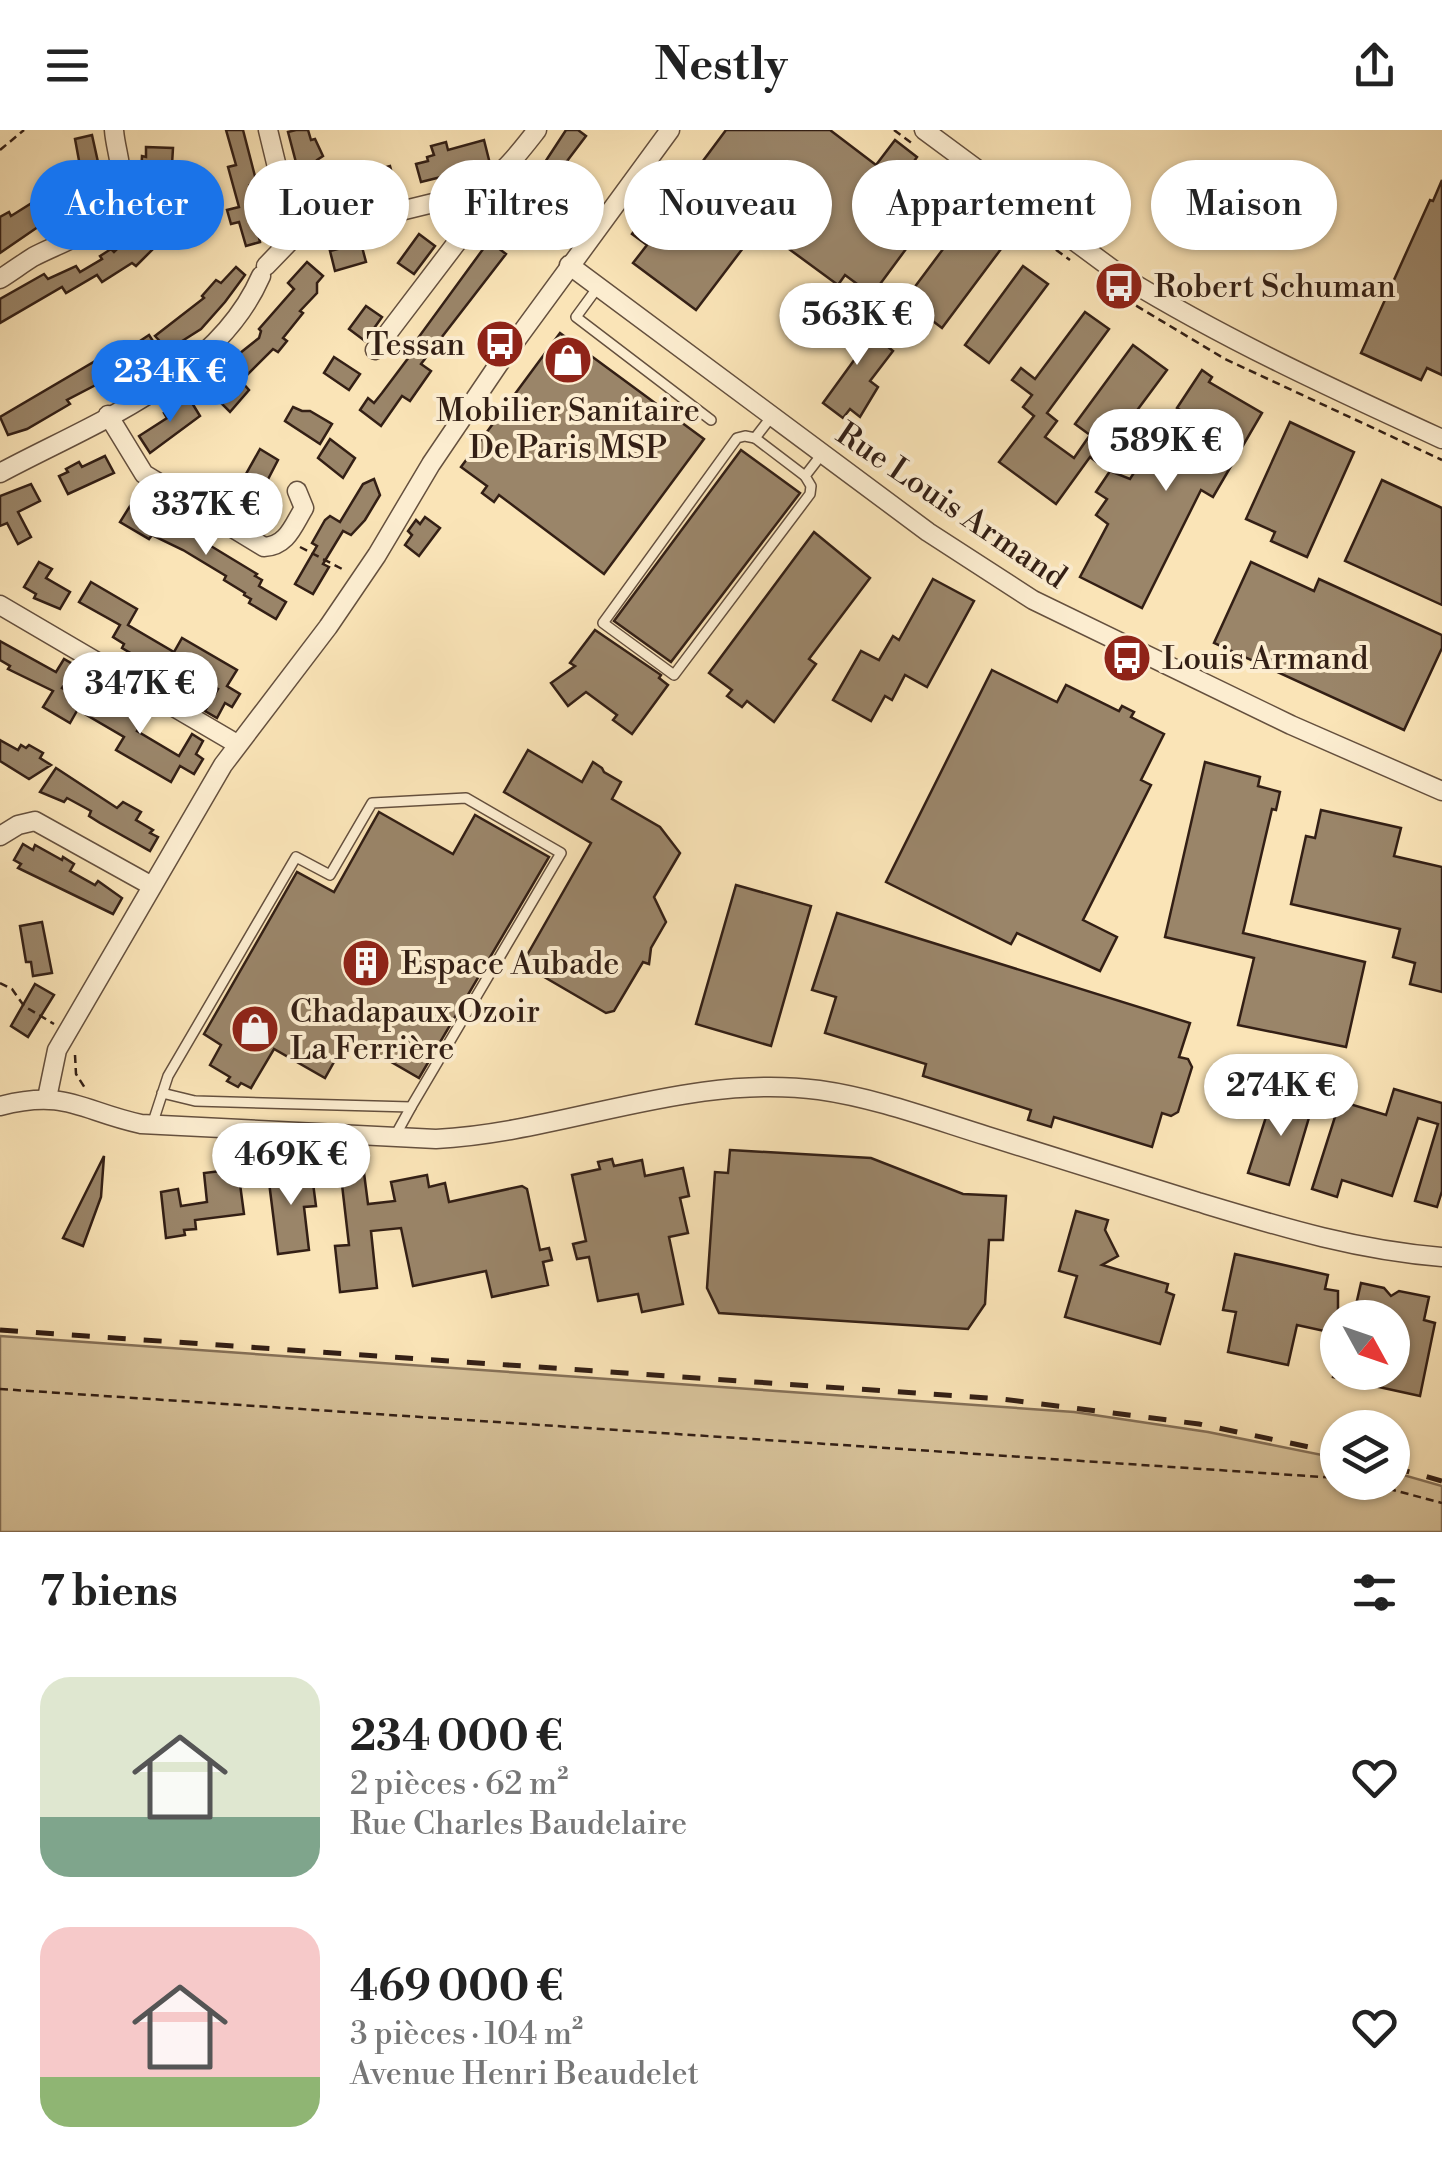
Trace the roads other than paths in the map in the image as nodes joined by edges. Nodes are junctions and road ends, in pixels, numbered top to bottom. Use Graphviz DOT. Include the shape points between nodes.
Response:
graph roads {
  1 [pos="114,130"];
  2 [pos="268,130"];
  3 [pos="537,130"];
  4 [pos="670,130"];
  5 [pos="924,130"];
  6 [pos="275,160"];
  7 [pos="513,160"];
  8 [pos="282,250"];
  9 [pos="451,250"];
  10 [pos="569,265"];
  11 [pos="0,279"];
  12 [pos="598,287"];
  13 [pos="376,350"];
  14 [pos="108,415"];
  15 [pos="772,416"];
  16 [pos="711,420"];
  17 [pos="755,438"];
  18 [pos="1442,439"];
  19 [pos="822,454"];
  20 [pos="0,473"];
  21 [pos="805,476"];
  22 [pos="297,491"];
  23 [pos="0,606"];
  24 [pos="237,744"];
  25 [pos="1442,791"];
  26 [pos="0,836"];
  27 [pos="152,886"];
  28 [pos="162,1094"];
  29 [pos="47,1098"];
  30 [pos="0,1106"];
  31 [pos="411,1108"];
  32 [pos="152,1124"];
  33 [pos="394,1138"];
  34 [pos="1442,1257"];
  1 -- 11 [label="street" via="121,175 110,209 85,233"];
  2 -- 6 [label="street"];
  3 -- 7 [label="street"];
  4 -- 10 [label="street"];
  5 -- 18 [label="street" via="1170,306"];
  8 -- 14 [label="street" via="212,346"];
  9 -- 13 [label="street"];
  10 -- 12 [label="street, Rue Louis Armand"];
  10 -- 24 [label="street" via="294,675"];
  12 -- 15 [label="street, Rue Louis Armand"];
  12 -- 16 [label="lane" via="576,317"];
  14 -- 20 [label="street"];
  14 -- 22 [label="street" via="154,482 257,544 269,548 286,539 304,508"];
  15 -- 17 [label="lane"];
  15 -- 19 [label="street, Rue Louis Armand"];
  17 -- 21 [label="lane"];
  17 -- 21 [label="lane" via="737,438 603,623 674,675 810,494"];
  19 -- 21 [label="lane"];
  19 -- 25 [label="street, Rue Louis Armand" via="1032,600"];
  23 -- 24 [label="street"];
  24 -- 27 [label="street"];
  26 -- 27 [label="street" via="35,821"];
  27 -- 29 [label="street" via="57,1050"];
  28 -- 31 [label="lane" via="194,1101"];
  28 -- 31 [label="lane" via="296,857 330,876 372,803 466,798 561,853"];
  28 -- 32 [label="lane"];
  29 -- 30 [label="street"];
  29 -- 32 [label="street"];
  31 -- 33 [label="lane"];
  32 -- 33 [label="street"];
  33 -- 34 [label="street" via="482,1134 702,1091 819,1090 898,1108 1317,1238"];
}
